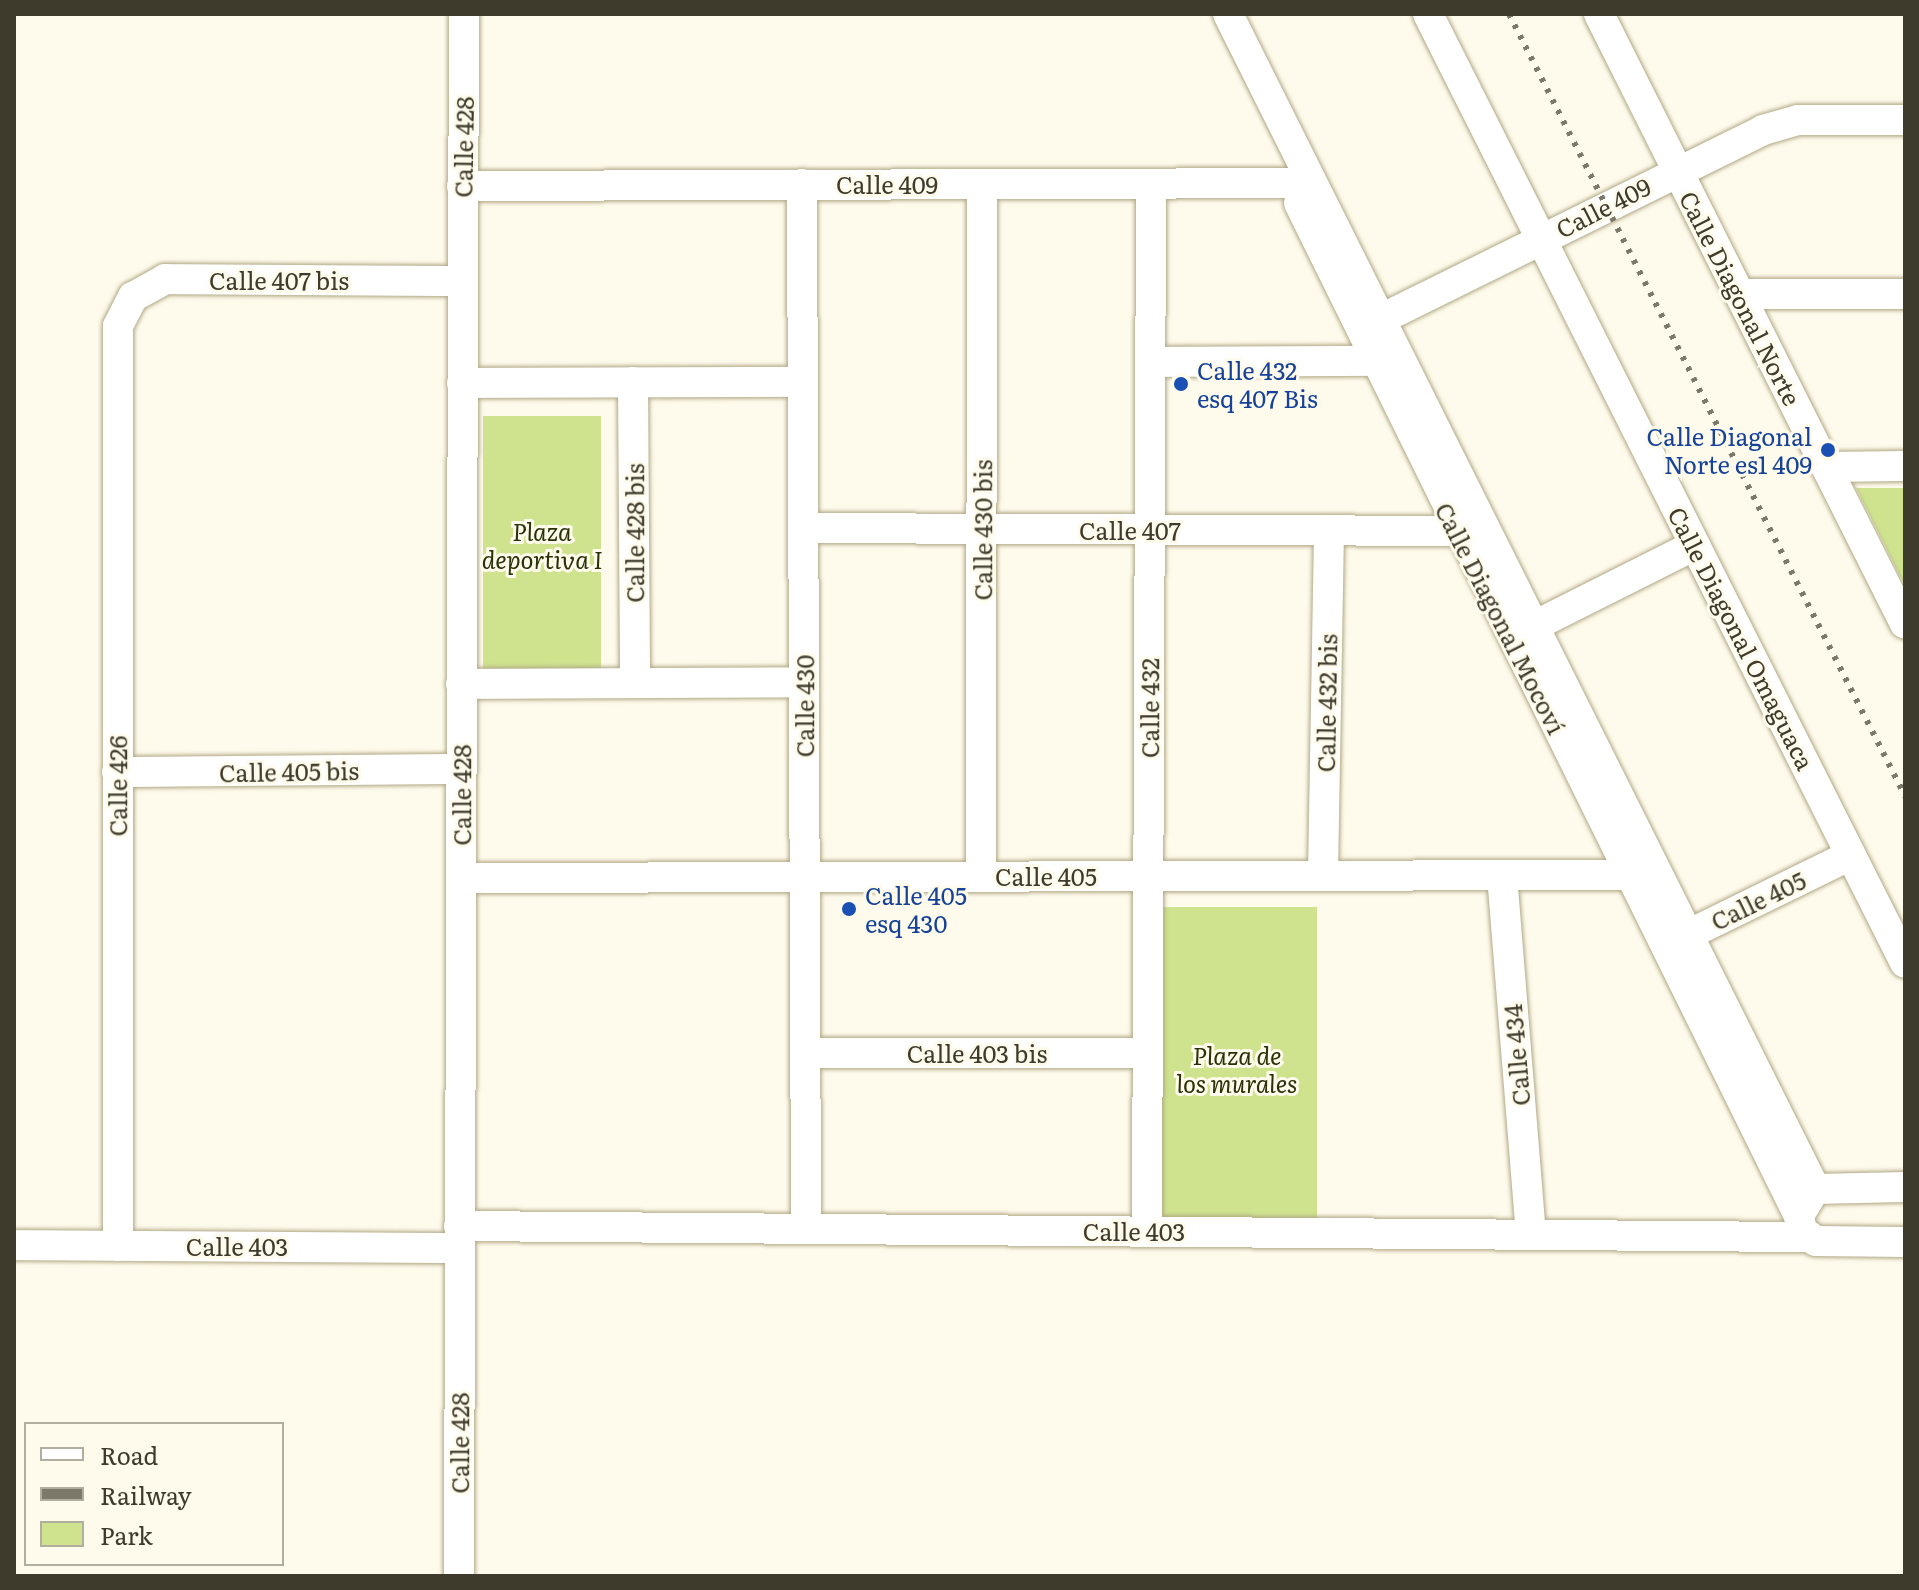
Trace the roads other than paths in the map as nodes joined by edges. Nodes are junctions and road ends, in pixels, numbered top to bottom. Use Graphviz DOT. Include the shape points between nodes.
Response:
graph roads {
  1 [pos="464,14"];
  2 [pos="1228,14"];
  3 [pos="1428,14"];
  4 [pos="1599,14"];
  5 [pos="1905,120"];
  6 [pos="1677,170"];
  7 [pos="1300,183"];
  8 [pos="802,184"];
  9 [pos="982,184"];
  10 [pos="1151,184"];
  11 [pos="462,186"];
  12 [pos="1541,238"];
  13 [pos="462,281"];
  14 [pos="1739,294"];
  15 [pos="1905,294"];
  16 [pos="1370,324"];
  17 [pos="118,326"];
  18 [pos="1375,361"];
  19 [pos="1151,362"];
  20 [pos="633,382"];
  21 [pos="803,382"];
  22 [pos="462,383"];
  23 [pos="1905,466"];
  24 [pos="1826,467"];
  25 [pos="804,528"];
  26 [pos="982,529"];
  27 [pos="1150,530"];
  28 [pos="1329,530"];
  29 [pos="1457,531"];
  30 [pos="1695,545"];
  31 [pos="1905,624"];
  32 [pos="1522,632"];
  33 [pos="804,682"];
  34 [pos="635,683"];
  35 [pos="461,684"];
  36 [pos="461,769"];
  37 [pos="117,772"];
  38 [pos="1851,855"];
  39 [pos="1323,875"];
  40 [pos="1502,875"];
  41 [pos="1631,875"];
  42 [pos="981,876"];
  43 [pos="1149,876"];
  44 [pos="805,877"];
  45 [pos="461,878"];
  46 [pos="1677,940"];
  47 [pos="1905,963"];
  48 [pos="806,1053"];
  49 [pos="1148,1053"];
  50 [pos="1905,1187"];
  51 [pos="1815,1189"];
  52 [pos="1804,1226"];
  53 [pos="806,1229"];
  54 [pos="1147,1232"];
  55 [pos="1531,1234"];
  56 [pos="460,1237"];
  57 [pos="1905,1242"];
  58 [pos="14,1245"];
  59 [pos="118,1246"];
  60 [pos="459,1576"];
  1 -- 11 [label="street, Calle 428"];
  2 -- 7 [label="street, Calle Diagonal Mocoví" via="1291,142"];
  3 -- 12 [label="street, Calle Diagonal Omaguaca"];
  4 -- 6 [label="street, Calle Diagonal Norte"];
  5 -- 6 [label="street, Calle 409" via="1781,124"];
  6 -- 12 [label="street, Calle 409"];
  6 -- 14 [label="street, Calle Diagonal Norte"];
  7 -- 10 [label="street, Calle 409"];
  7 -- 16 [label="street, Calle Diagonal Mocoví"];
  8 -- 9 [label="street, Calle 409"];
  8 -- 11 [label="street, Calle 409"];
  8 -- 21 [label="street, Calle 430"];
  9 -- 10 [label="street, Calle 409"];
  9 -- 26 [label="street, Calle 430 bis"];
  10 -- 19 [label="street, Calle 432"];
  11 -- 13 [label="street, Calle 428"];
  12 -- 16 [label="street, Calle 409"];
  12 -- 30 [label="street, Calle Diagonal Omaguaca"];
  13 -- 17 [label="street, Calle 407 bis" via="165,279 133,297"];
  13 -- 22 [label="street, Calle 428"];
  14 -- 15 [label="street"];
  14 -- 24 [label="street, Calle Diagonal Norte"];
  16 -- 18 [label="street, Calle Diagonal Mocoví"];
  16 -- 32 [label="street, Calle Diagonal Mocoví"];
  17 -- 37 [label="street, Calle 426"];
  18 -- 19 [label="street"];
  18 -- 29 [label="street, Calle Diagonal Mocoví"];
  19 -- 27 [label="street, Calle 432"];
  20 -- 21 [label="street"];
  20 -- 22 [label="street"];
  20 -- 34 [label="street, Calle 428 bis"];
  21 -- 25 [label="street, Calle 430"];
  22 -- 35 [label="street, Calle 428"];
  23 -- 24 [label="street"];
  24 -- 31 [label="street, Calle Diagonal Norte"];
  25 -- 26 [label="street, Calle 407"];
  25 -- 33 [label="street, Calle 430"];
  26 -- 27 [label="street, Calle 407"];
  26 -- 42 [label="street, Calle 430 bis"];
  27 -- 28 [label="street, Calle 407"];
  27 -- 43 [label="street, Calle 432"];
  28 -- 29 [label="street, Calle 407"];
  28 -- 39 [label="street, Calle 432 bis"];
  29 -- 32 [label="street, Calle Diagonal Mocoví"];
  30 -- 32 [label="street"];
  30 -- 38 [label="street, Calle Diagonal Omaguaca"];
  32 -- 41 [label="street, Calle Diagonal Mocoví"];
  32 -- 46 [label="street, Calle Diagonal Mocoví"];
  33 -- 34 [label="street"];
  33 -- 44 [label="street, Calle 430"];
  34 -- 35 [label="street"];
  35 -- 36 [label="street, Calle 428"];
  36 -- 37 [label="street, Calle 405 bis"];
  36 -- 45 [label="street, Calle 428"];
  37 -- 59 [label="street, Calle 426"];
  38 -- 46 [label="street, Calle 405"];
  38 -- 47 [label="street, Calle Diagonal Omaguaca"];
  39 -- 40 [label="street, Calle 405"];
  39 -- 43 [label="street, Calle 405"];
  40 -- 41 [label="street, Calle 405"];
  40 -- 55 [label="street, Calle 434"];
  41 -- 46 [label="street, Calle Diagonal Mocoví"];
  42 -- 43 [label="street, Calle 405"];
  42 -- 44 [label="street, Calle 405"];
  43 -- 49 [label="street, Calle 432"];
  44 -- 45 [label="street, Calle 405"];
  44 -- 48 [label="street, Calle 430"];
  45 -- 56 [label="street, Calle 428"];
  46 -- 51 [label="street, Calle Diagonal Mocoví"];
  46 -- 52 [label="street, Calle Diagonal Mocoví"];
  48 -- 49 [label="street, Calle 403 bis"];
  48 -- 53 [label="street, Calle 430"];
  49 -- 54 [label="street, Calle 432"];
  50 -- 51 [label="street"];
  51 -- 52 [label="street"];
  52 -- 55 [label="street, Calle 403"];
  52 -- 57 [label="street, Calle 403"];
  53 -- 54 [label="street, Calle 403"];
  53 -- 56 [label="street, Calle 403"];
  54 -- 55 [label="street, Calle 403"];
  56 -- 59 [label="street, Calle 403"];
  56 -- 60 [label="street, Calle 428"];
  58 -- 59 [label="street, Calle 403"];
}
